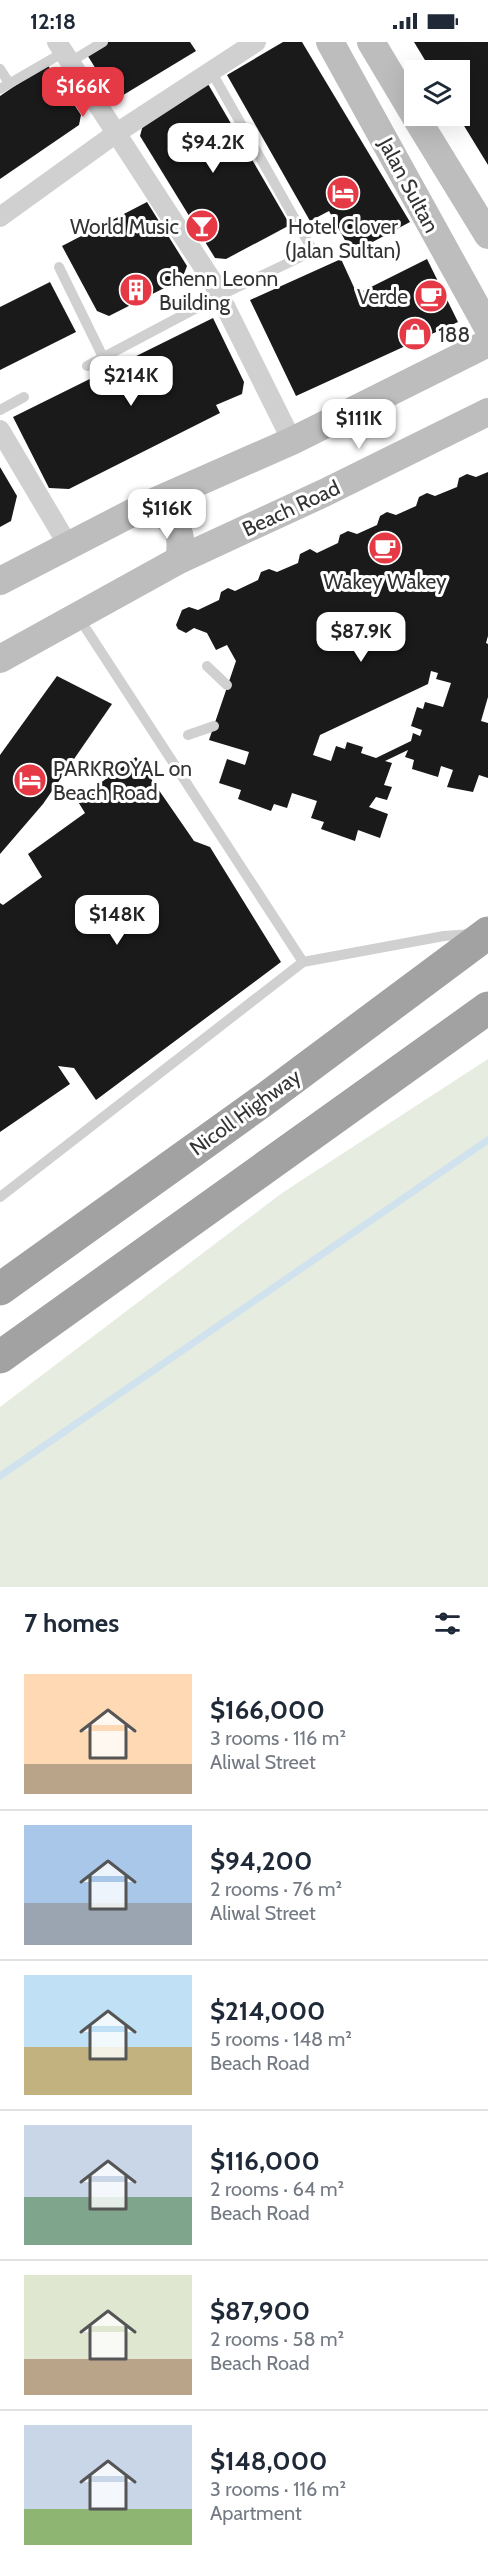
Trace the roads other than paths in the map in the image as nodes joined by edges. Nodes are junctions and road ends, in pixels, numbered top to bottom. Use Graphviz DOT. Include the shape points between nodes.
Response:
graph roads {
  1 [pos="104,42"];
  2 [pos="256,42"];
  3 [pos="330,42"];
  4 [pos="371,42"];
  5 [pos="64,52"];
  6 [pos="0,69"];
  7 [pos="211,72"];
  8 [pos="5,86"];
  9 [pos="404,97"];
  10 [pos="422,126"];
  11 [pos="115,134"];
  12 [pos="0,217"];
  13 [pos="488,235"];
  14 [pos="58,267"];
  15 [pos="220,295"];
  16 [pos="488,328"];
  17 [pos="488,343"];
  18 [pos="103,357"];
  19 [pos="87,366"];
  20 [pos="24,397"];
  21 [pos="0,410"];
  22 [pos="488,412"];
  23 [pos="0,430"];
  24 [pos="292,441"];
  25 [pos="151,503"];
  26 [pos="68,545"];
  27 [pos="179,560"];
  28 [pos="0,581"];
  29 [pos="77,615"];
  30 [pos="0,659"];
  31 [pos="207,666"];
  32 [pos="227,684"];
  33 [pos="214,726"];
  34 [pos="188,735"];
  35 [pos="488,933"];
  36 [pos="303,962"];
  37 [pos="483,1012"];
  38 [pos="0,1197"];
  39 [pos="0,1289"];
  40 [pos="0,1357"];
  1 -- 5 [label="lane"];
  2 -- 7 [label="street"];
  3 -- 16 [label="main road, Jalan Sultan"];
  4 -- 9 [label="main road, Jalan Sultan"];
  5 -- 8 [label="lane"];
  5 -- 11 [label="street"];
  6 -- 8 [label="lane"];
  7 -- 11 [label="street"];
  7 -- 15 [label="lane" via="313,251"];
  10 -- 13 [label="main road, Jalan Sultan"];
  11 -- 12 [label="street"];
  11 -- 15 [label="street"];
  14 -- 18 [label="lane"];
  15 -- 18 [label="lane"];
  15 -- 24 [label="street"];
  17 -- 24 [label="main road"];
  18 -- 19 [label="lane"];
  20 -- 21 [label="lane"];
  22 -- 27 [label="main road, Beach Road" via="324,494"];
  23 -- 26 [label="street"];
  24 -- 25 [label="main road"];
  25 -- 26 [label="main road"];
  25 -- 27 [label="main road" via="177,525 182,545"];
  26 -- 28 [label="main road"];
  27 -- 29 [label="main road, Beach Road"];
  29 -- 30 [label="main road, Beach Road"];
  29 -- 36 [label="lane"];
  31 -- 32 [label="lane"];
  33 -- 34 [label="lane"];
  35 -- 36 [label="lane" via="444,936"];
  35 -- 39 [label="highway, Nicoll Highway"];
  36 -- 38 [label="lane"];
  37 -- 40 [label="highway"];
}
